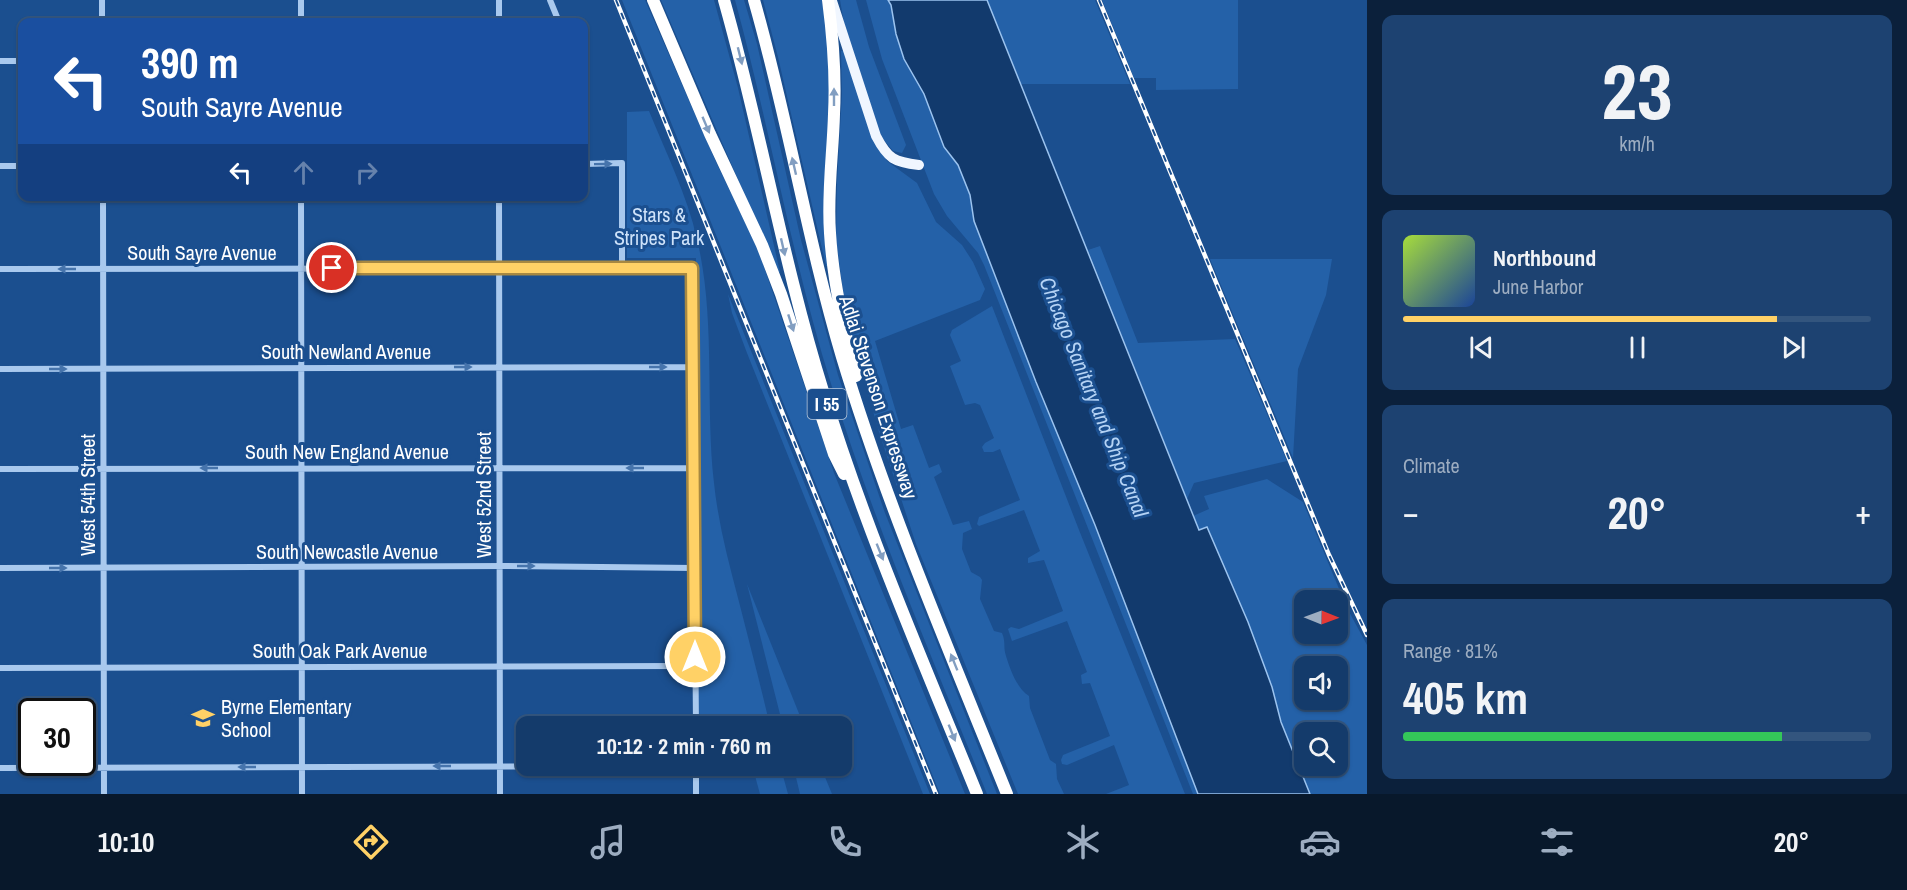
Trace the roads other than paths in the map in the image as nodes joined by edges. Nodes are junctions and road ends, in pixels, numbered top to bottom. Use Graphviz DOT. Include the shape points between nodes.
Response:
graph roads {
  1 [pos="102,0"];
  2 [pos="301,0"];
  3 [pos="499,0"];
  4 [pos="550,0"];
  5 [pos="653,0"];
  6 [pos="724,0"];
  7 [pos="754,0"];
  8 [pos="830,0"];
  9 [pos="102,18"];
  10 [pos="301,18"];
  11 [pos="499,18"];
  12 [pos="557,18"];
  13 [pos="0,61"];
  14 [pos="18,61"];
  15 [pos="588,164"];
  16 [pos="919,165"];
  17 [pos="0,166"];
  18 [pos="18,166"];
  19 [pos="103,201"];
  20 [pos="301,201"];
  21 [pos="499,201"];
  22 [pos="301,268"];
  23 [pos="499,268"];
  24 [pos="622,268"];
  25 [pos="0,269"];
  26 [pos="103,269"];
  27 [pos="499,367"];
  28 [pos="693,367"];
  29 [pos="301,368"];
  30 [pos="0,369"];
  31 [pos="103,369"];
  32 [pos="877,465"];
  33 [pos="103,468"];
  34 [pos="302,468"];
  35 [pos="500,468"];
  36 [pos="694,468"];
  37 [pos="0,469"];
  38 [pos="867,520"];
  39 [pos="500,566"];
  40 [pos="302,567"];
  41 [pos="0,568"];
  42 [pos="104,568"];
  43 [pos="694,568"];
  44 [pos="500,666"];
  45 [pos="680,666"];
  46 [pos="104,667"];
  47 [pos="302,667"];
  48 [pos="0,669"];
  49 [pos="696,716"];
  50 [pos="500,766"];
  51 [pos="516,766"];
  52 [pos="104,767"];
  53 [pos="302,767"];
  54 [pos="0,768"];
  55 [pos="696,776"];
  56 [pos="104,794"];
  57 [pos="302,794"];
  58 [pos="500,794"];
  59 [pos="696,794"];
  60 [pos="976,794"];
  61 [pos="1007,794"];
  1 -- 9 [label="street"];
  2 -- 10 [label="street"];
  3 -- 11 [label="street"];
  4 -- 12 [label="street"];
  5 -- 38 [label="highway, one-way" via="762,245 834,454"];
  6 -- 38 [label="highway, I 55, one-way" via="804,328"];
  32 -- 7 [label="highway, Adlai Stevenson Expressway / I 55, one-way" via="819,274"];
  8 -- 16 [label="main road" via="879,142 900,163"];
  32 -- 8 [label="highway, one-way" via="832,260 829,200 834,58"];
  13 -- 14 [label="street"];
  15 -- 24 [label="street, one-way" via="622,164"];
  17 -- 18 [label="street"];
  19 -- 26 [label="street, West 54th Street"];
  20 -- 22 [label="street"];
  21 -- 23 [label="street, West 52nd Street"];
  22 -- 23 [label="street, South Sayre Avenue"];
  22 -- 26 [label="street, South Sayre Avenue"];
  22 -- 29 [label="street"];
  23 -- 24 [label="street, South Sayre Avenue"];
  23 -- 27 [label="street, West 52nd Street"];
  24 -- 28 [label="street, South Sayre Avenue" via="692,268"];
  26 -- 25 [label="street, South Sayre Avenue, one-way"];
  26 -- 31 [label="street, West 54th Street"];
  27 -- 28 [label="street, South Newland Avenue, one-way"];
  29 -- 27 [label="street, South Newland Avenue, one-way"];
  27 -- 35 [label="street, West 52nd Street"];
  28 -- 36 [label="street"];
  29 -- 31 [label="street, South Newland Avenue"];
  29 -- 34 [label="street"];
  30 -- 31 [label="street, South Newland Avenue, one-way"];
  31 -- 33 [label="street, West 54th Street"];
  61 -- 32 [label="highway, Adlai Stevenson Expressway / I 55, one-way"];
  34 -- 33 [label="street, South New England Avenue, one-way"];
  33 -- 37 [label="street, South New England Avenue"];
  33 -- 42 [label="street, West 54th Street"];
  34 -- 35 [label="street, South New England Avenue"];
  34 -- 40 [label="street"];
  36 -- 35 [label="street, South New England Avenue, one-way"];
  35 -- 39 [label="street, West 52nd Street"];
  36 -- 43 [label="street"];
  38 -- 60 [label="highway, I 55, one-way"];
  39 -- 40 [label="street, South Newcastle Avenue"];
  39 -- 43 [label="street, South Newcastle Avenue, one-way"];
  39 -- 44 [label="street, West 52nd Street"];
  40 -- 42 [label="street, South Newcastle Avenue"];
  40 -- 47 [label="street"];
  41 -- 42 [label="street, South Newcastle Avenue, one-way"];
  42 -- 46 [label="street, West 54th Street"];
  43 -- 49 [label="street"];
  44 -- 45 [label="street, South Oak Park Avenue"];
  44 -- 47 [label="street, South Oak Park Avenue"];
  44 -- 50 [label="street, West 52nd Street"];
  46 -- 47 [label="street, South Oak Park Avenue"];
  46 -- 48 [label="street, South Oak Park Avenue"];
  46 -- 52 [label="street, West 54th Street"];
  47 -- 53 [label="street"];
  50 -- 51 [label="street"];
  50 -- 53 [label="street, one-way"];
  50 -- 58 [label="street, West 52nd Street"];
  53 -- 52 [label="street, one-way"];
  52 -- 54 [label="street"];
  52 -- 56 [label="street, West 54th Street"];
  53 -- 57 [label="street"];
  55 -- 59 [label="street"];
}
